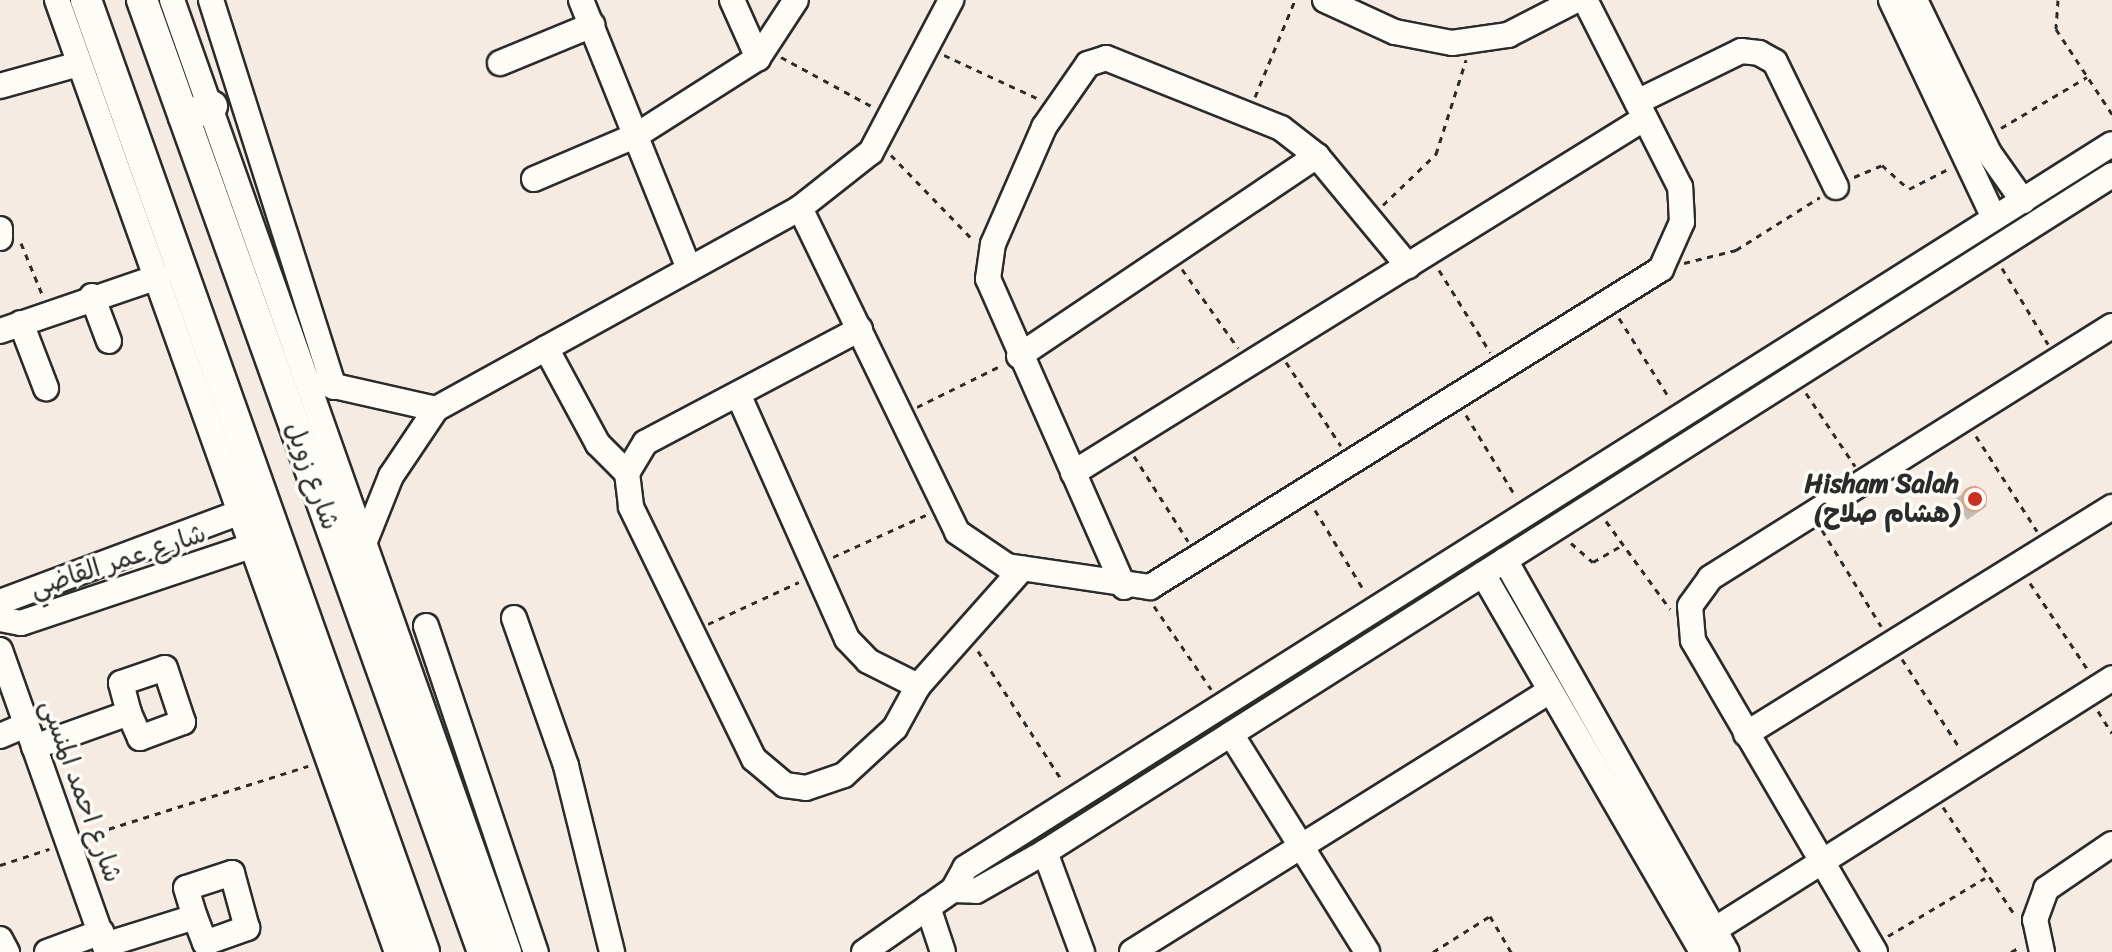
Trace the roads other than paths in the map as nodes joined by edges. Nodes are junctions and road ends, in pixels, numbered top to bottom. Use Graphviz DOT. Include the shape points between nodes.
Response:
graph roads {
  1 [pos="57,0"];
  2 [pos="86,0"];
  3 [pos="142,0"];
  4 [pos="172,0"];
  5 [pos="211,0"];
  6 [pos="581,0"];
  7 [pos="732,0"];
  8 [pos="796,0"];
  9 [pos="951,0"];
  10 [pos="1325,0"];
  11 [pos="1576,0"];
  12 [pos="1585,0"];
  13 [pos="1891,0"];
  14 [pos="1915,0"];
  15 [pos="592,25"];
  16 [pos="761,53"];
  17 [pos="500,63"];
  18 [pos="79,64"];
  19 [pos="0,86"];
  20 [pos="212,106"];
  21 [pos="1641,110"];
  22 [pos="184,117"];
  23 [pos="637,135"];
  24 [pos="2112,144"];
  25 [pos="1976,154"];
  26 [pos="1317,156"];
  27 [pos="2112,175"];
  28 [pos="534,179"];
  29 [pos="1836,187"];
  30 [pos="2023,201"];
  31 [pos="800,208"];
  32 [pos="1994,218"];
  33 [pos="1418,260"];
  34 [pos="689,269"];
  35 [pos="158,277"];
  36 [pos="1896,281"];
  37 [pos="92,296"];
  38 [pos="1908,304"];
  39 [pos="2112,326"];
  40 [pos="11,327"];
  41 [pos="860,329"];
  42 [pos="109,341"];
  43 [pos="546,348"];
  44 [pos="1019,356"];
  45 [pos="202,361"];
  46 [pos="304,378"];
  47 [pos="334,387"];
  48 [pos="46,388"];
  49 [pos="738,394"];
  50 [pos="436,409"];
  51 [pos="1595,472"];
  52 [pos="627,473"];
  53 [pos="1073,473"];
  54 [pos="1601,499"];
  55 [pos="2112,507"];
  56 [pos="241,512"];
  57 [pos="254,545"];
  58 [pos="363,546"];
  59 [pos="1505,560"];
  60 [pos="1022,569"];
  61 [pos="1483,574"];
  62 [pos="1132,588"];
  63 [pos="0,602"];
  64 [pos="1370,612"];
  65 [pos="514,618"];
  66 [pos="0,619"];
  67 [pos="426,626"];
  68 [pos="1380,639"];
  69 [pos="0,650"];
  70 [pos="918,686"];
  71 [pos="2099,686"];
  72 [pos="1550,691"];
  73 [pos="129,713"];
  74 [pos="1231,734"];
  75 [pos="1746,734"];
  76 [pos="0,736"];
  77 [pos="30,736"];
  78 [pos="359,802"];
  79 [pos="442,803"];
  80 [pos="2112,844"];
  81 [pos="1301,847"];
  82 [pos="1045,852"];
  83 [pos="1823,861"];
  84 [pos="953,890"];
  85 [pos="928,907"];
  86 [pos="195,917"];
  87 [pos="1714,930"];
  88 [pos="0,939"];
  89 [pos="105,943"];
  90 [pos="2040,945"];
  91 [pos="1873,949"];
  92 [pos="7,952"];
  93 [pos="47,952"];
  94 [pos="397,952"];
  95 [pos="424,952"];
  96 [pos="483,952"];
  97 [pos="509,952"];
  98 [pos="536,952"];
  99 [pos="612,952"];
  100 [pos="864,952"];
  101 [pos="943,952"];
  102 [pos="1082,952"];
  103 [pos="1132,952"];
  104 [pos="1367,952"];
  105 [pos="1702,952"];
  106 [pos="1727,952"];
  1 -- 18 [label="street"];
  2 -- 45 [label="main road, شارع زويل"];
  3 -- 22 [label="main road, شارع زويل"];
  4 -- 20 [label="street"];
  5 -- 47 [label="street"];
  6 -- 15 [label="street"];
  7 -- 16 [label="street"];
  8 -- 16 [label="street"];
  9 -- 31 [label="street" via="879,144"];
  10 -- 11 [label="street" via="1413,38 1471,43 1525,29"];
  12 -- 21 [label="street"];
  13 -- 25 [label="street"];
  14 -- 25 [label="street"];
  15 -- 17 [label="street"];
  15 -- 23 [label="street"];
  16 -- 23 [label="street"];
  18 -- 19 [label="street"];
  18 -- 35 [label="street"];
  20 -- 22 [label="main road"];
  20 -- 46 [label="street"];
  21 -- 29 [label="street" via="1741,51 1759,53 1775,62"];
  21 -- 33 [label="street"];
  21 -- 62 [label="street" via="1683,204 1678,238 1661,269 1198,558"];
  22 -- 79 [label="main road, شارع زويل"];
  23 -- 28 [label="street"];
  23 -- 34 [label="street"];
  24 -- 30 [label="street"];
  25 -- 30 [label="street"];
  25 -- 32 [label="street"];
  26 -- 33 [label="street" via="1368,218"];
  26 -- 44 [label="street"];
  26 -- 44 [label="street" via="1249,111 1099,58 1057,107 990,255 989,292"];
  27 -- 38 [label="street"];
  30 -- 32 [label="street"];
  31 -- 34 [label="street"];
  31 -- 41 [label="street"];
  32 -- 36 [label="street"];
  33 -- 53 [label="street"];
  34 -- 43 [label="street"];
  35 -- 37 [label="street"];
  35 -- 45 [label="street"];
  36 -- 38 [label="street"];
  36 -- 51 [label="street"];
  37 -- 40 [label="street"];
  37 -- 42 [label="street"];
  38 -- 54 [label="street"];
  39 -- 75 [label="street" via="1698,590 1688,623"];
  40 -- 48 [label="street"];
  41 -- 49 [label="street"];
  41 -- 60 [label="street" via="942,507 979,553"];
  43 -- 50 [label="street"];
  43 -- 52 [label="street" via="598,444"];
  44 -- 53 [label="street"];
  45 -- 56 [label="street"];
  45 -- 78 [label="main road, شارع زويل"];
  46 -- 47 [label="street"];
  46 -- 58 [label="street"];
  47 -- 50 [label="street"];
  49 -- 52 [label="street" via="645,443"];
  49 -- 70 [label="street" via="853,647"];
  50 -- 58 [label="street" via="391,476"];
  51 -- 54 [label="street"];
  51 -- 64 [label="street"];
  52 -- 70 [label="street" via="631,507 754,759 785,785 816,786 844,775 895,728"];
  53 -- 62 [label="street"];
  54 -- 59 [label="street"];
  55 -- 75 [label="street"];
  56 -- 57 [label="street"];
  56 -- 63 [label="street, شارع عمر القاضي"];
  57 -- 66 [label="street, شارع عمر القاضي" via="21,623"];
  57 -- 78 [label="street" via="331,759"];
  58 -- 79 [label="street"];
  59 -- 61 [label="street"];
  59 -- 87 [label="street"];
  60 -- 62 [label="street"];
  60 -- 70 [label="street"];
  61 -- 68 [label="street"];
  61 -- 72 [label="street"];
  64 -- 68 [label="street"];
  64 -- 84 [label="street" via="965,868"];
  65 -- 99 [label="street" via="566,766"];
  67 -- 98 [label="street"];
  68 -- 74 [label="street"];
  69 -- 77 [label="street, شارع احمد المنسى"];
  71 -- 83 [label="street"];
  72 -- 81 [label="street"];
  72 -- 105 [label="street"];
  73 -- 77 [label="street"];
  74 -- 81 [label="street"];
  74 -- 82 [label="street"];
  75 -- 83 [label="street"];
  76 -- 77 [label="street"];
  77 -- 89 [label="street, شارع احمد المنسى"];
  78 -- 94 [label="street"];
  78 -- 95 [label="main road, شارع زويل"];
  79 -- 96 [label="main road, شارع زويل"];
  79 -- 97 [label="street"];
  80 -- 90 [label="street" via="2046,889"];
  81 -- 103 [label="street"];
  81 -- 104 [label="street"];
  82 -- 84 [label="street" via="976,891"];
  82 -- 102 [label="street"];
  83 -- 87 [label="street"];
  83 -- 91 [label="street"];
  84 -- 85 [label="street"];
  85 -- 100 [label="street"];
  85 -- 101 [label="street"];
  86 -- 89 [label="street"];
  87 -- 106 [label="street"];
  88 -- 92 [label="street"];
  89 -- 93 [label="street"];
}
